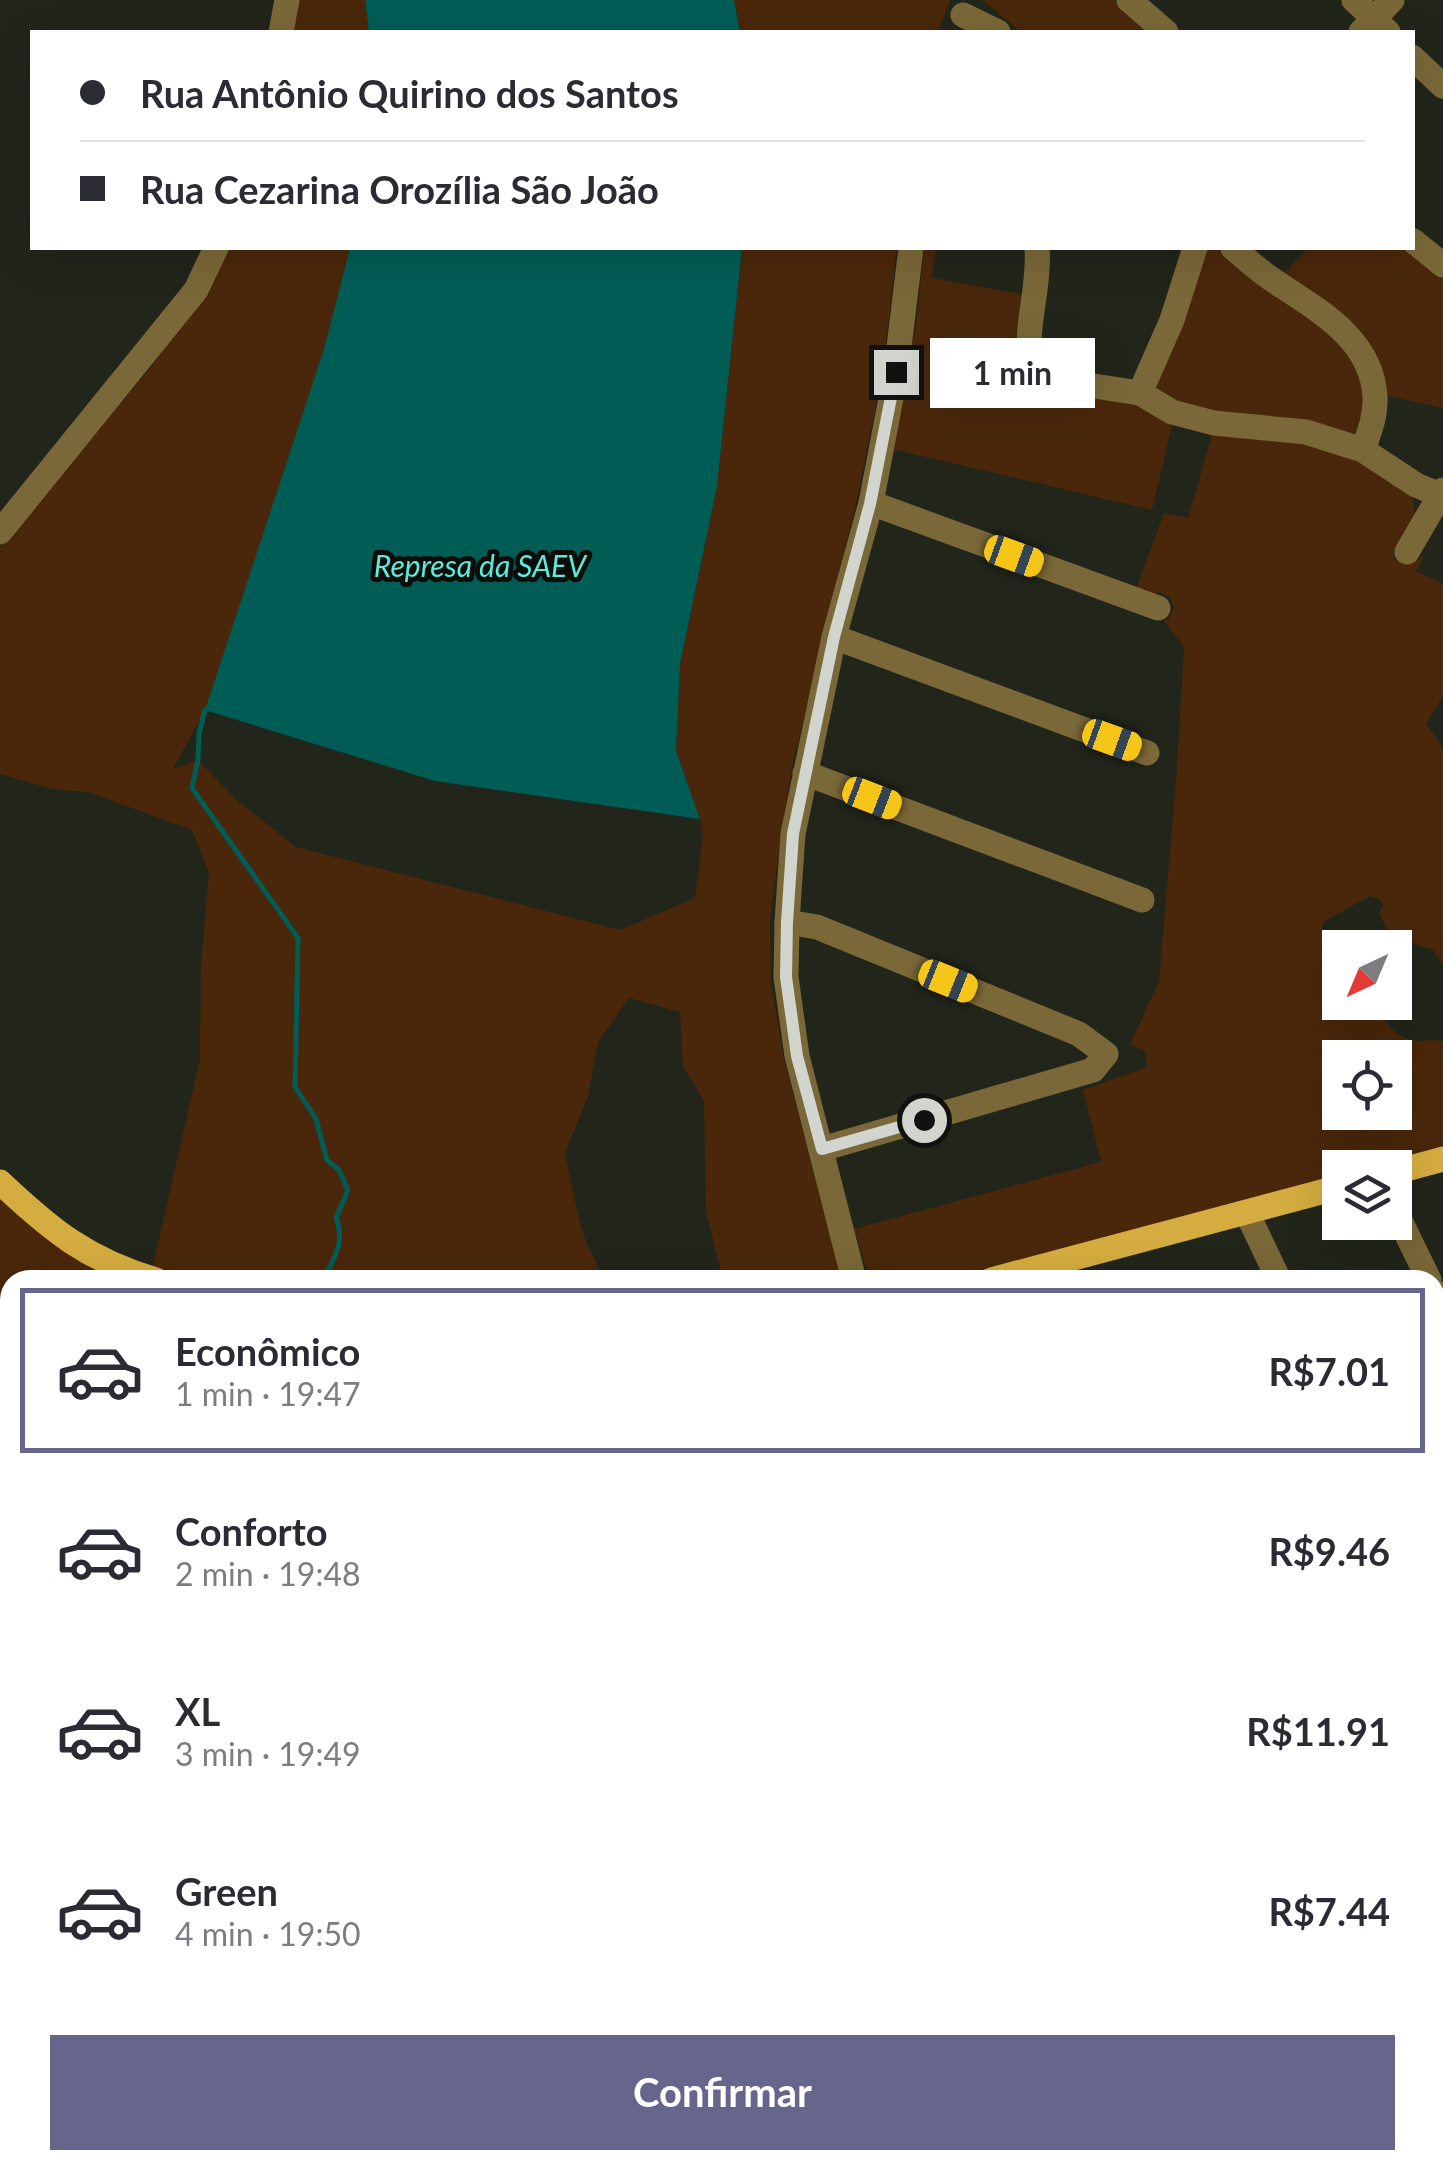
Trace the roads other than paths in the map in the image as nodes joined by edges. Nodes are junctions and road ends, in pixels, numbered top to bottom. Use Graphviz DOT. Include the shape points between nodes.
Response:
graph roads {
  1 [pos="287,0"];
  2 [pos="1130,0"];
  3 [pos="1354,0"];
  4 [pos="1392,0"];
  5 [pos="961,16"];
  6 [pos="1374,28"];
  7 [pos="281,30"];
  8 [pos="993,30"];
  9 [pos="1164,30"];
  10 [pos="1415,59"];
  11 [pos="1443,86"];
  12 [pos="1415,242"];
  13 [pos="215,250"];
  14 [pos="911,250"];
  15 [pos="1037,250"];
  16 [pos="1193,250"];
  17 [pos="1236,250"];
  18 [pos="1443,265"];
  19 [pos="1140,393"];
  20 [pos="1363,450"];
  21 [pos="1442,492"];
  22 [pos="870,504"];
  23 [pos="0,532"];
  24 [pos="1407,552"];
  25 [pos="1158,608"];
  26 [pos="834,637"];
  27 [pos="1147,753"];
  28 [pos="805,773"];
  29 [pos="1142,900"];
  30 [pos="787,922"];
  31 [pos="822,1149"];
  32 [pos="1443,1159"];
  33 [pos="1412,1167"];
  34 [pos="0,1182"];
  35 [pos="1322,1192"];
  36 [pos="1247,1213"];
  37 [pos="1410,1240"];
  38 [pos="128,1270"];
  39 [pos="852,1270"];
  40 [pos="1029,1270"];
  41 [pos="1274,1270"];
  42 [pos="1424,1270"];
  1 -- 7 [label="street"];
  2 -- 9 [label="street"];
  3 -- 6 [label="street"];
  4 -- 6 [label="street"];
  5 -- 8 [label="street"];
  10 -- 11 [label="street"];
  12 -- 18 [label="street"];
  13 -- 23 [label="street" via="196,290"];
  14 -- 22 [label="street"];
  15 -- 19 [label="street" via="1030,364 1048,379"];
  16 -- 19 [label="street"];
  17 -- 20 [label="street" via="1340,327 1358,348 1375,396"];
  19 -- 20 [label="street" via="1172,412 1214,423 1306,432"];
  20 -- 21 [label="street" via="1416,484"];
  21 -- 24 [label="street"];
  22 -- 25 [label="street"];
  22 -- 26 [label="street"];
  26 -- 27 [label="street"];
  26 -- 28 [label="street"];
  28 -- 29 [label="street"];
  28 -- 30 [label="street"];
  30 -- 31 [label="street" via="786,977 797,1056"];
  30 -- 31 [label="street" via="817,928 1079,1034 1106,1054 1093,1070"];
  31 -- 39 [label="street"];
  32 -- 33 [label="main road"];
  34 -- 38 [label="main road" via="73,1244"];
  35 -- 36 [label="main road"];
  36 -- 40 [label="main road"];
  36 -- 41 [label="street"];
  37 -- 42 [label="street"];
}
